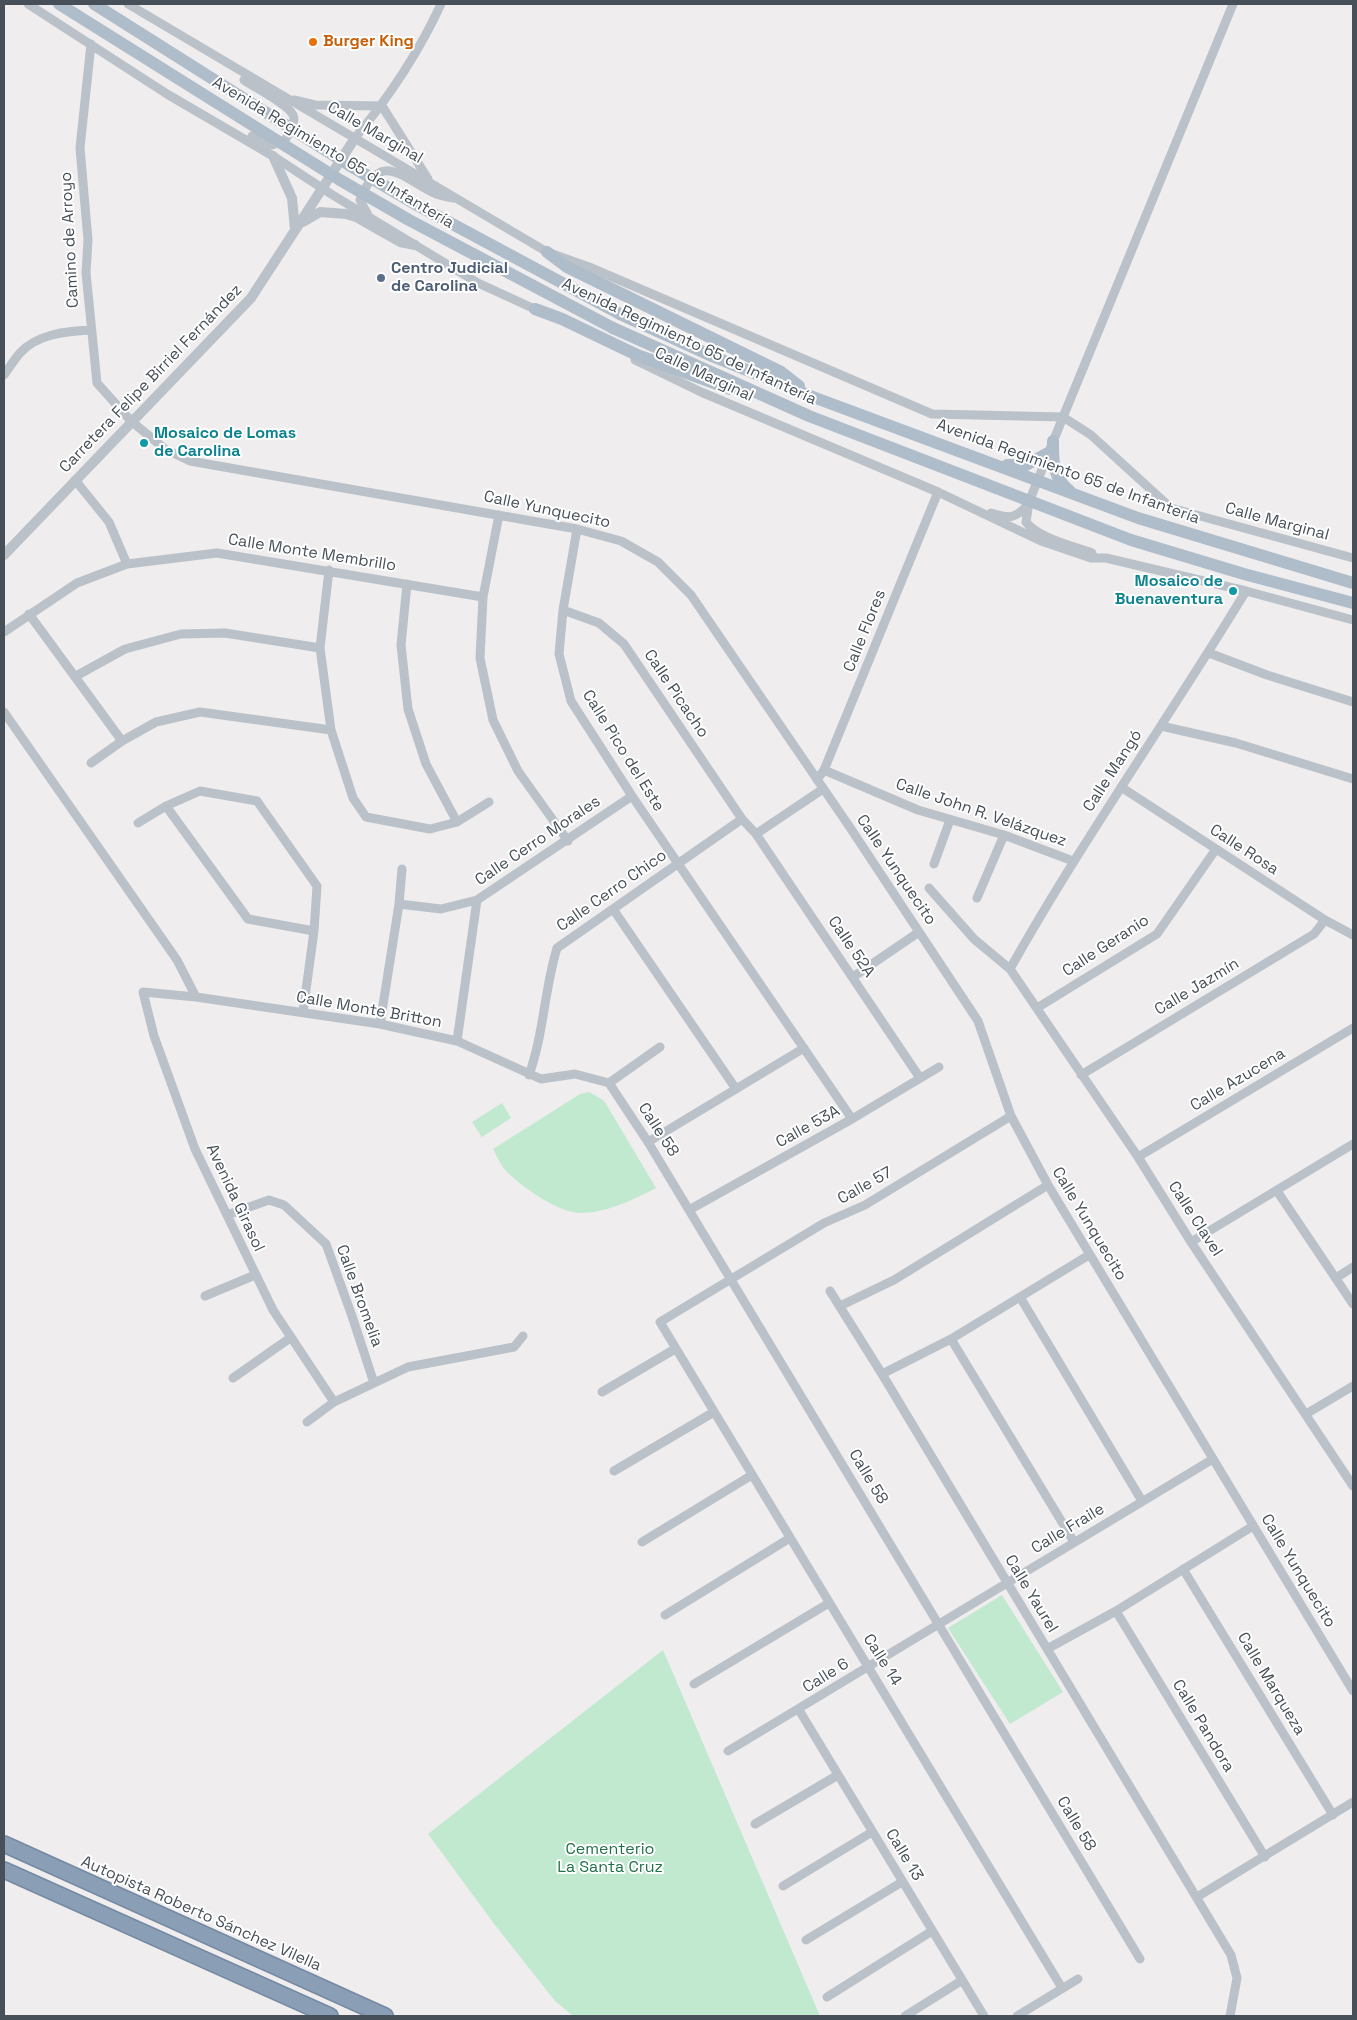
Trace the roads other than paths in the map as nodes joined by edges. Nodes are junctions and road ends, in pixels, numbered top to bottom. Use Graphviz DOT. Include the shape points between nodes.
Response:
graph roads {
  1 [pos="28,4"];
  2 [pos="59,4"];
  3 [pos="94,4"];
  4 [pos="128,4"];
  5 [pos="441,4"];
  6 [pos="1233,4"];
  7 [pos="91,44"];
  8 [pos="226,63"];
  9 [pos="284,98"];
  10 [pos="382,106"];
  11 [pos="219,124"];
  12 [pos="355,138"];
  13 [pos="273,156"];
  14 [pos="430,183"];
  15 [pos="322,188"];
  16 [pos="460,200"];
  17 [pos="370,218"];
  18 [pos="295,229"];
  19 [pos="415,245"];
  20 [pos="547,252"];
  21 [pos="535,309"];
  22 [pos="91,330"];
  23 [pos="4,375"];
  24 [pos="813,397"];
  25 [pos="809,416"];
  26 [pos="1062,417"];
  27 [pos="132,421"];
  28 [pos="1053,441"];
  29 [pos="1048,454"];
  30 [pos="991,463"];
  31 [pos="75,480"];
  32 [pos="1038,481"];
  33 [pos="938,492"];
  34 [pos="1076,495"];
  35 [pos="1030,502"];
  36 [pos="969,506"];
  37 [pos="499,515"];
  38 [pos="578,529"];
  39 [pos="4,555"];
  40 [pos="1106,558"];
  41 [pos="1353,558"];
  42 [pos="127,564"];
  43 [pos="329,570"];
  44 [pos="1353,583"];
  45 [pos="407,584"];
  46 [pos="1246,591"];
  47 [pos="484,597"];
  48 [pos="1353,604"];
  49 [pos="563,610"];
  50 [pos="29,614"];
  51 [pos="1353,620"];
  52 [pos="4,632"];
  53 [pos="320,648"];
  54 [pos="1209,653"];
  55 [pos="76,676"];
  56 [pos="1353,702"];
  57 [pos="4,712"];
  58 [pos="1161,726"];
  59 [pos="331,730"];
  60 [pos="122,741"];
  61 [pos="91,763"];
  62 [pos="824,770"];
  63 [pos="1353,779"];
  64 [pos="817,780"];
  65 [pos="1121,787"];
  66 [pos="823,789"];
  67 [pos="632,796"];
  68 [pos="489,802"];
  69 [pos="166,806"];
  70 [pos="742,819"];
  71 [pos="950,820"];
  72 [pos="457,822"];
  73 [pos="138,823"];
  74 [pos="756,834"];
  75 [pos="1004,835"];
  76 [pos="568,841"];
  77 [pos="1216,849"];
  78 [pos="1073,861"];
  79 [pos="678,863"];
  80 [pos="934,864"];
  81 [pos="402,869"];
  82 [pos="929,888"];
  83 [pos="977,898"];
  84 [pos="477,900"];
  85 [pos="399,904"];
  86 [pos="613,909"];
  87 [pos="1325,920"];
  88 [pos="314,931"];
  89 [pos="919,932"];
  90 [pos="1353,935"];
  91 [pos="1010,969"];
  92 [pos="853,977"];
  93 [pos="143,992"];
  94 [pos="196,997"];
  95 [pos="1036,1008"];
  96 [pos="302,1012"];
  97 [pos="380,1024"];
  98 [pos="1353,1028"];
  99 [pos="457,1041"];
  100 [pos="660,1048"];
  101 [pos="804,1048"];
  102 [pos="939,1067"];
  103 [pos="529,1075"];
  104 [pos="1081,1075"];
  105 [pos="920,1078"];
  106 [pos="609,1083"];
  107 [pos="736,1089"];
  108 [pos="1011,1116"];
  109 [pos="852,1119"];
  110 [pos="648,1142"];
  111 [pos="1353,1144"];
  112 [pos="1138,1157"];
  113 [pos="1048,1185"];
  114 [pos="1277,1191"];
  115 [pos="689,1210"];
  116 [pos="227,1215"];
  117 [pos="1191,1242"];
  118 [pos="1089,1255"];
  119 [pos="1353,1267"];
  120 [pos="255,1275"];
  121 [pos="731,1278"];
  122 [pos="1336,1278"];
  123 [pos="830,1291"];
  124 [pos="205,1296"];
  125 [pos="1020,1297"];
  126 [pos="1353,1304"];
  127 [pos="840,1306"];
  128 [pos="660,1322"];
  129 [pos="523,1336"];
  130 [pos="290,1338"];
  131 [pos="951,1339"];
  132 [pos="675,1349"];
  133 [pos="882,1374"];
  134 [pos="233,1378"];
  135 [pos="374,1383"];
  136 [pos="1353,1386"];
  137 [pos="602,1392"];
  138 [pos="334,1402"];
  139 [pos="714,1412"];
  140 [pos="1306,1414"];
  141 [pos="307,1422"];
  142 [pos="1213,1459"];
  143 [pos="614,1471"];
  144 [pos="752,1475"];
  145 [pos="1353,1486"];
  146 [pos="1142,1501"];
  147 [pos="1253,1526"];
  148 [pos="790,1538"];
  149 [pos="642,1542"];
  150 [pos="1074,1542"];
  151 [pos="1183,1569"];
  152 [pos="1007,1583"];
  153 [pos="829,1603"];
  154 [pos="1116,1612"];
  155 [pos="665,1615"];
  156 [pos="938,1624"];
  157 [pos="1047,1650"];
  158 [pos="869,1666"];
  159 [pos="694,1684"];
  160 [pos="1353,1691"];
  161 [pos="799,1710"];
  162 [pos="728,1751"];
  163 [pos="838,1775"];
  164 [pos="1353,1802"];
  165 [pos="1333,1815"];
  166 [pos="755,1824"];
  167 [pos="872,1832"];
  168 [pos="4,1844"];
  169 [pos="1264,1857"];
  170 [pos="4,1870"];
  171 [pos="902,1882"];
  172 [pos="783,1886"];
  173 [pos="1197,1897"];
  174 [pos="932,1931"];
  175 [pos="806,1940"];
  176 [pos="1140,1958"];
  177 [pos="1078,1978"];
  178 [pos="961,1981"];
  179 [pos="1062,1988"];
  180 [pos="827,1996"];
  181 [pos="330,2016"];
  182 [pos="385,2016"];
  183 [pos="905,2016"];
  184 [pos="984,2016"];
  185 [pos="1016,2016"];
  186 [pos="1230,2016"];
  1 -- 7 [label="street, Calle Marginal"];
  2 -- 25 [label="main road, Avenida Regimiento 65 de Infantería, bridge" via="386,207 613,328"];
  3 -- 24 [label="main road, Avenida Regimiento 65 de Infantería, bridge" via="417,206 620,314"];
  4 -- 8 [label="street, Calle Marginal"];
  5 -- 10 [label="street" via="430,29"];
  6 -- 26 [label="street"];
  7 -- 11 [label="street, Calle Marginal"];
  7 -- 22 [label="street, Camino de Arroyo" via="80,148"];
  8 -- 9 [label="street, Calle Marginal"];
  8 -- 11 [label="street" via="293,112 294,120 285,140 272,145"];
  9 -- 10 [label="street" via="315,105"];
  9 -- 12 [label="street, Calle Marginal"];
  10 -- 12 [label="street"];
  10 -- 14 [label="street"];
  11 -- 13 [label="street, Calle Marginal"];
  12 -- 14 [label="street, Calle Marginal"];
  12 -- 15 [label="street, Carretera Felipe Birriel Fernández"];
  13 -- 15 [label="street, Calle Marginal"];
  13 -- 18 [label="street" via="292,198"];
  14 -- 16 [label="street, Calle Marginal"];
  15 -- 17 [label="street, Calle Marginal"];
  15 -- 18 [label="street, Carretera Felipe Birriel Fernández"];
  16 -- 17 [label="street" via="436,195 394,170 385,170 369,183 360,200"];
  16 -- 20 [label="street, Calle Marginal"];
  17 -- 19 [label="street, Calle Marginal"];
  18 -- 19 [label="street" via="312,216 329,212 356,217 400,242"];
  18 -- 27 [label="street, Carretera Felipe Birriel Fernández" via="251,298"];
  19 -- 21 [label="street, Calle Marginal" via="478,283"];
  20 -- 24 [label="main road" via="566,267 781,372"];
  20 -- 26 [label="street, Calle Marginal" via="932,414"];
  21 -- 25 [label="main road" via="645,358"];
  21 -- 33 [label="street, Calle Marginal" via="701,392"];
  22 -- 23 [label="street" via="66,331 35,341 21,351"];
  22 -- 27 [label="street, Camino de Arroyo" via="97,383"];
  24 -- 30 [label="main road, Avenida Regimiento 65 de Infantería"];
  25 -- 35 [label="main road, Avenida Regimiento 65 de Infantería"];
  26 -- 28 [label="street"];
  26 -- 41 [label="street, Calle Marginal" via="1091,435 1171,508"];
  27 -- 31 [label="street, Carretera Felipe Birriel Fernández"];
  27 -- 37 [label="street, Calle Yunquecito" via="165,449 190,461"];
  28 -- 29 [label="street"];
  28 -- 34 [label="main road" via="1057,478"];
  29 -- 30 [label="main road" via="1026,465"];
  29 -- 32 [label="street"];
  30 -- 32 [label="main road, Avenida Regimiento 65 de Infantería"];
  31 -- 39 [label="street, Carretera Felipe Birriel Fernández"];
  31 -- 42 [label="street" via="109,522"];
  32 -- 34 [label="main road, Avenida Regimiento 65 de Infantería"];
  32 -- 35 [label="street"];
  33 -- 36 [label="street, Calle Marginal"];
  33 -- 62 [label="street, Calle Flores"];
  34 -- 44 [label="main road, Avenida Regimiento 65 de Infantería" via="1138,518"];
  35 -- 36 [label="street" via="1012,517"];
  35 -- 40 [label="street" via="1026,522 1030,527"];
  35 -- 48 [label="main road, Avenida Regimiento 65 de Infantería" via="1131,540"];
  36 -- 40 [label="street, Calle Marginal" via="1064,549 1091,558"];
  37 -- 38 [label="street, Calle Yunquecito"];
  37 -- 47 [label="street"];
  38 -- 49 [label="street, Calle Pico del Este"];
  38 -- 64 [label="street, Calle Yunquecito" via="621,541 658,562 691,595"];
  40 -- 46 [label="street, Calle Marginal"];
  42 -- 43 [label="street, Calle Monte Membrillo" via="217,553"];
  42 -- 50 [label="street, Calle Monte Membrillo" via="77,583"];
  43 -- 45 [label="street, Calle Monte Membrillo"];
  43 -- 53 [label="street"];
  45 -- 47 [label="street, Calle Monte Membrillo"];
  45 -- 72 [label="street" via="401,645 408,709 426,764"];
  46 -- 51 [label="street, Calle Marginal"];
  46 -- 54 [label="street, Calle Mangó"];
  47 -- 76 [label="street" via="480,658 493,720 518,770"];
  49 -- 67 [label="street, Calle Pico del Este" via="559,654 571,701"];
  49 -- 70 [label="street, Calle Picacho" via="599,622 624,644"];
  50 -- 52 [label="street, Calle Monte Membrillo"];
  50 -- 55 [label="street"];
  53 -- 55 [label="street" via="225,633 181,634 125,648"];
  53 -- 59 [label="street"];
  54 -- 56 [label="street" via="1267,676"];
  54 -- 58 [label="street, Calle Mangó"];
  55 -- 60 [label="street"];
  57 -- 94 [label="street" via="177,960"];
  58 -- 63 [label="street" via="1236,742"];
  58 -- 65 [label="street, Calle Mangó"];
  59 -- 60 [label="street" via="200,712 156,722"];
  59 -- 72 [label="street" via="354,798 366,817 430,829"];
  60 -- 61 [label="street"];
  62 -- 64 [label="street, Calle Flores"];
  62 -- 71 [label="street, Calle John R. Velázquez" via="918,810"];
  64 -- 66 [label="street, Calle Yunquecito"];
  65 -- 77 [label="street, Calle Rosa"];
  65 -- 78 [label="street, Calle Mangó"];
  66 -- 74 [label="street"];
  66 -- 89 [label="street, Calle Yunquecito"];
  67 -- 76 [label="street, Calle Cerro Morales"];
  67 -- 79 [label="street, Calle Pico del Este"];
  68 -- 72 [label="street"];
  69 -- 73 [label="street"];
  69 -- 88 [label="street" via="248,919"];
  69 -- 88 [label="street" via="200,791 257,801 317,886"];
  70 -- 74 [label="street, Calle Picacho"];
  70 -- 79 [label="street, Calle Cerro Chico"];
  71 -- 75 [label="street, Calle John R. Velázquez"];
  71 -- 80 [label="street"];
  74 -- 92 [label="street, Calle 52A"];
  75 -- 78 [label="street, Calle John R. Velázquez"];
  75 -- 83 [label="street"];
  76 -- 84 [label="street, Calle Cerro Morales"];
  77 -- 87 [label="street, Calle Rosa"];
  77 -- 95 [label="street, Calle Geranio" via="1157,934"];
  78 -- 91 [label="street, Calle Mangó"];
  79 -- 86 [label="street, Calle Cerro Chico"];
  79 -- 101 [label="street, Calle Pico del Este"];
  81 -- 85 [label="street"];
  82 -- 91 [label="street, Calle Clavel" via="974,939"];
  84 -- 85 [label="street, Calle Cerro Morales" via="441,908"];
  84 -- 99 [label="street"];
  85 -- 97 [label="street"];
  86 -- 103 [label="street, Calle Cerro Chico" via="557,948 549,976 538,1050"];
  86 -- 107 [label="street"];
  87 -- 90 [label="street, Calle Rosa"];
  87 -- 104 [label="street, Calle Jazmín" via="1314,934"];
  88 -- 96 [label="street"];
  89 -- 92 [label="street"];
  89 -- 108 [label="street, Calle Yunquecito" via="978,1021"];
  91 -- 95 [label="street, Calle Clavel"];
  92 -- 105 [label="street, Calle 52A"];
  93 -- 94 [label="street, Calle Monte Britton"];
  93 -- 116 [label="street, Avenida Girasol" via="154,1036 195,1149"];
  94 -- 96 [label="street, Calle Monte Britton"];
  95 -- 104 [label="street, Calle Clavel"];
  96 -- 97 [label="street, Calle Monte Britton"];
  97 -- 99 [label="street, Calle Monte Britton"];
  98 -- 112 [label="street, Calle Azucena"];
  99 -- 103 [label="street, Calle Monte Britton"];
  100 -- 106 [label="street"];
  101 -- 107 [label="street"];
  101 -- 109 [label="street, Calle Pico del Este"];
  102 -- 105 [label="street, Calle 53A"];
  103 -- 106 [label="street" via="541,1079 575,1074"];
  104 -- 112 [label="street, Calle Clavel"];
  105 -- 109 [label="street, Calle 53A"];
  106 -- 110 [label="street, Calle 58"];
  107 -- 110 [label="street"];
  108 -- 113 [label="street, Calle Yunquecito"];
  108 -- 121 [label="street, Calle 57" via="865,1205 824,1223"];
  109 -- 115 [label="street, Calle 53A"];
  110 -- 115 [label="street, Calle 58"];
  111 -- 114 [label="street"];
  112 -- 117 [label="street, Calle Clavel"];
  113 -- 118 [label="street, Calle Yunquecito"];
  113 -- 127 [label="street" via="894,1280"];
  114 -- 117 [label="street"];
  114 -- 122 [label="street"];
  115 -- 121 [label="street, Calle 58"];
  116 -- 120 [label="street, Avenida Girasol"];
  116 -- 135 [label="street, Calle Bromelia" via="269,1200 284,1204 326,1244"];
  117 -- 140 [label="street, Calle Clavel"];
  118 -- 125 [label="street"];
  118 -- 142 [label="street, Calle Yunquecito"];
  119 -- 122 [label="street"];
  120 -- 124 [label="street"];
  120 -- 130 [label="street, Avenida Girasol"];
  121 -- 128 [label="street, Calle 57"];
  121 -- 156 [label="street, Calle 58"];
  122 -- 126 [label="street"];
  123 -- 127 [label="street, Calle Yaurel"];
  125 -- 131 [label="street"];
  125 -- 146 [label="street"];
  127 -- 133 [label="street, Calle Yaurel"];
  128 -- 132 [label="street, Calle 14"];
  129 -- 135 [label="street" via="514,1347 408,1367"];
  130 -- 134 [label="street"];
  130 -- 138 [label="street, Avenida Girasol"];
  131 -- 133 [label="street"];
  131 -- 150 [label="street"];
  132 -- 137 [label="street"];
  132 -- 139 [label="street, Calle 14"];
  133 -- 152 [label="street, Calle Yaurel"];
  135 -- 138 [label="street"];
  136 -- 140 [label="street"];
  138 -- 141 [label="street"];
  139 -- 143 [label="street"];
  139 -- 144 [label="street, Calle 14"];
  140 -- 145 [label="street, Calle Clavel"];
  142 -- 146 [label="street, Calle Fraile"];
  142 -- 147 [label="street, Calle Yunquecito"];
  144 -- 148 [label="street, Calle 14"];
  144 -- 149 [label="street"];
  146 -- 150 [label="street, Calle Fraile"];
  147 -- 151 [label="street"];
  147 -- 160 [label="street, Calle Yunquecito"];
  148 -- 153 [label="street, Calle 14"];
  148 -- 155 [label="street"];
  150 -- 152 [label="street, Calle Fraile"];
  151 -- 154 [label="street"];
  151 -- 165 [label="street, Calle Marqueza"];
  152 -- 156 [label="street, Calle Fraile"];
  152 -- 157 [label="street, Calle Yaurel"];
  153 -- 158 [label="street, Calle 14"];
  153 -- 159 [label="street"];
  154 -- 157 [label="street"];
  154 -- 169 [label="street, Calle Pandora"];
  156 -- 158 [label="street, Calle 6"];
  156 -- 176 [label="street, Calle 58"];
  157 -- 173 [label="street, Calle Yaurel"];
  158 -- 161 [label="street, Calle 6"];
  158 -- 179 [label="street, Calle 14"];
  161 -- 162 [label="street, Calle 6"];
  161 -- 163 [label="street, Calle 13"];
  163 -- 166 [label="street"];
  163 -- 167 [label="street, Calle 13"];
  164 -- 165 [label="street"];
  165 -- 169 [label="street"];
  167 -- 171 [label="street, Calle 13"];
  167 -- 172 [label="street"];
  168 -- 182 [label="highway, Autopista Roberto Sánchez Vilella"];
  169 -- 173 [label="street"];
  170 -- 181 [label="highway"];
  171 -- 174 [label="street, Calle 13"];
  171 -- 175 [label="street"];
  173 -- 186 [label="street, Calle Yaurel" via="1231,1956 1237,1978"];
  174 -- 178 [label="street, Calle 13"];
  174 -- 180 [label="street"];
  177 -- 179 [label="street"];
  178 -- 183 [label="street"];
  178 -- 184 [label="street, Calle 13"];
  179 -- 185 [label="street"];
}
